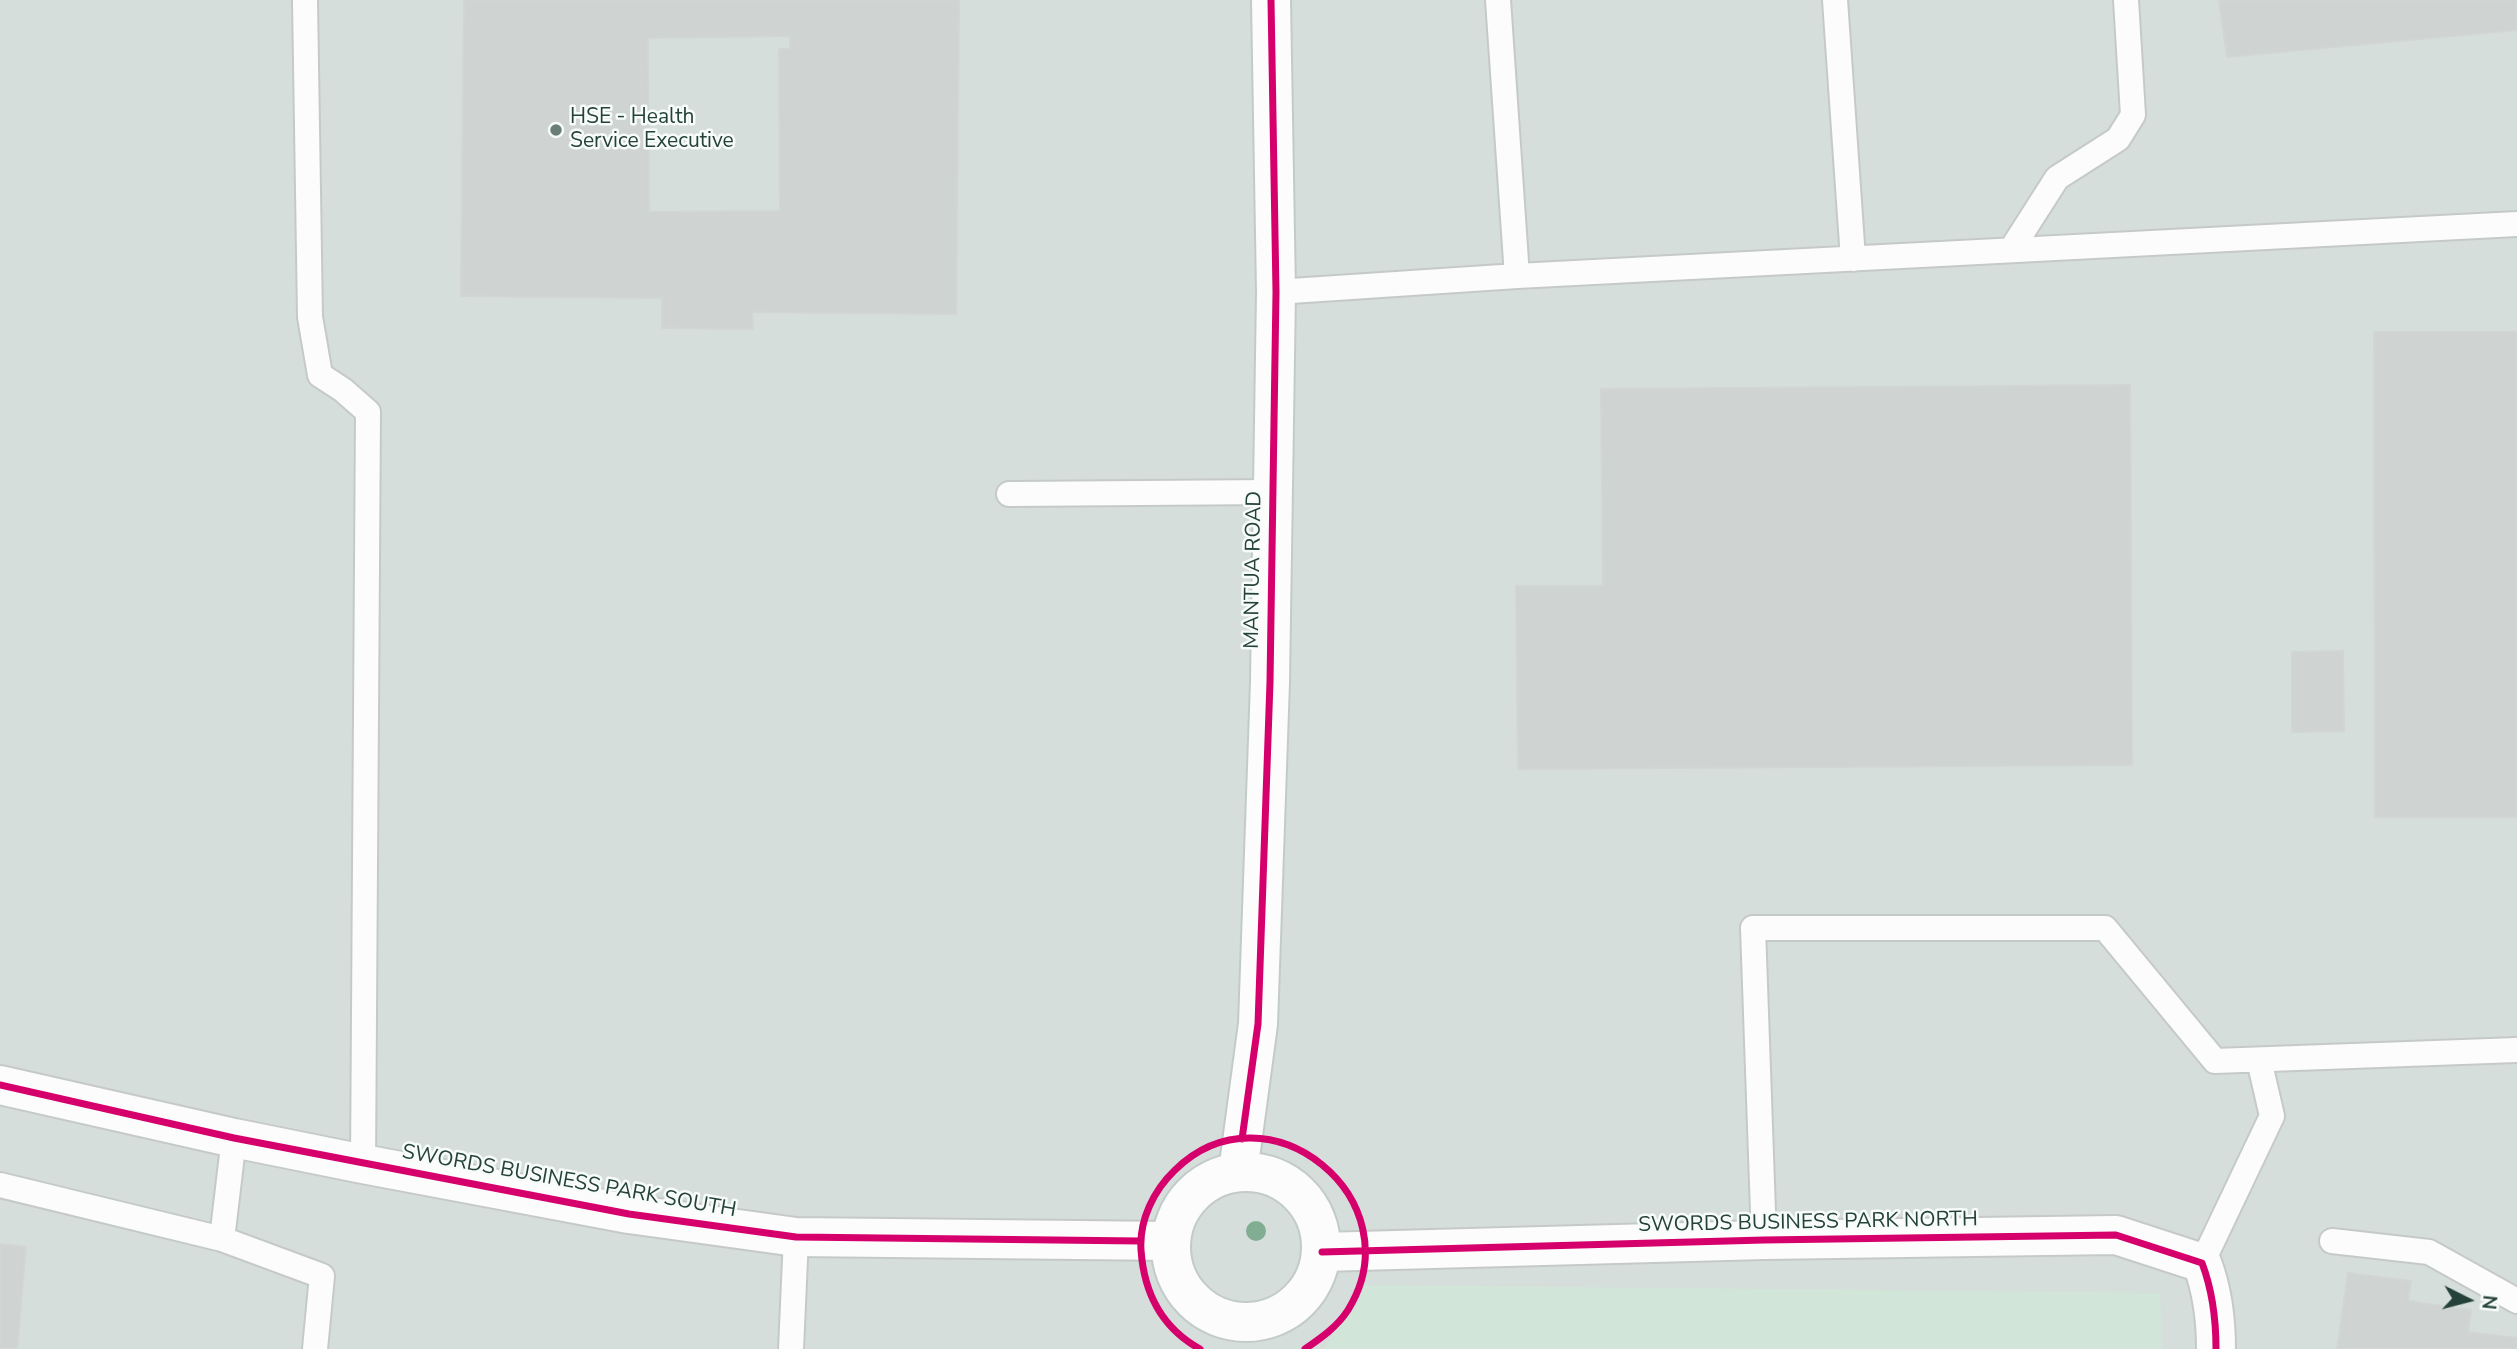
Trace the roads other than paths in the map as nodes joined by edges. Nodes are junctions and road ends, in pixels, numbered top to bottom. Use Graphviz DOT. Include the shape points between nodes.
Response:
graph roads {
  1 [pos="304,0"];
  2 [pos="1271,0"];
  3 [pos="1497,0"];
  4 [pos="1835,0"];
  5 [pos="2126,0"];
  6 [pos="2517,224"];
  7 [pos="2011,250"];
  8 [pos="1853,259"];
  9 [pos="1517,276"];
  10 [pos="1276,292"];
  11 [pos="1273,492"];
  12 [pos="1009,494"];
  13 [pos="2517,1050"];
  14 [pos="2259,1060"];
  15 [pos="0,1085"];
  16 [pos="233,1138"];
  17 [pos="363,1164"];
  18 [pos="1238,1171"];
  19 [pos="0,1185"];
  20 [pos="796,1237"];
  21 [pos="222,1239"];
  22 [pos="1764,1240"];
  23 [pos="1171,1241"];
  24 [pos="2332,1241"];
  25 [pos="1322,1252"];
  26 [pos="2202,1263"];
  27 [pos="2517,1301"];
  28 [pos="1239,1336"];
  29 [pos="315,1349"];
  30 [pos="791,1349"];
  31 [pos="2216,1349"];
  1 -- 17 [label="lane" via="310,317 320,375 368,412"];
  2 -- 10 [label="street, MANTUA ROAD"];
  3 -- 9 [label="lane"];
  4 -- 8 [label="lane"];
  5 -- 7 [label="lane" via="2133,115 2118,139 2057,178"];
  6 -- 7 [label="lane"];
  7 -- 8 [label="lane"];
  8 -- 9 [label="lane"];
  9 -- 10 [label="lane"];
  10 -- 11 [label="street, MANTUA ROAD"];
  11 -- 12 [label="lane"];
  11 -- 18 [label="street, MANTUA ROAD" via="1258,1024"];
  13 -- 14 [label="lane"];
  14 -- 22 [label="lane" via="2215,1061 2105,928 1753,928"];
  14 -- 26 [label="lane" via="2272,1116"];
  15 -- 16 [label="street, SWORDS BUSINESS PARK SOUTH"];
  16 -- 17 [label="street, SWORDS BUSINESS PARK SOUTH"];
  16 -- 21 [label="lane"];
  17 -- 20 [label="street, SWORDS BUSINESS PARK SOUTH" via="629,1214"];
  18 -- 23 [label="street" via="1199,1187 1175,1221"];
  18 -- 25 [label="street" via="1280,1179 1299,1192 1312,1209"];
  19 -- 21 [label="lane"];
  20 -- 23 [label="street, SWORDS BUSINESS PARK SOUTH"];
  20 -- 30 [label="lane"];
  21 -- 29 [label="lane" via="322,1276"];
  22 -- 25 [label="street, SWORDS BUSINESS PARK NORTH"];
  22 -- 26 [label="street, SWORDS BUSINESS PARK NORTH" via="2116,1235"];
  23 -- 28 [label="street" via="1172,1263 1192,1300"];
  24 -- 27 [label="lane" via="2429,1252"];
  25 -- 28 [label="street" via="1306,1293 1291,1308"];
  26 -- 31 [label="street" via="2216,1318"];
}
